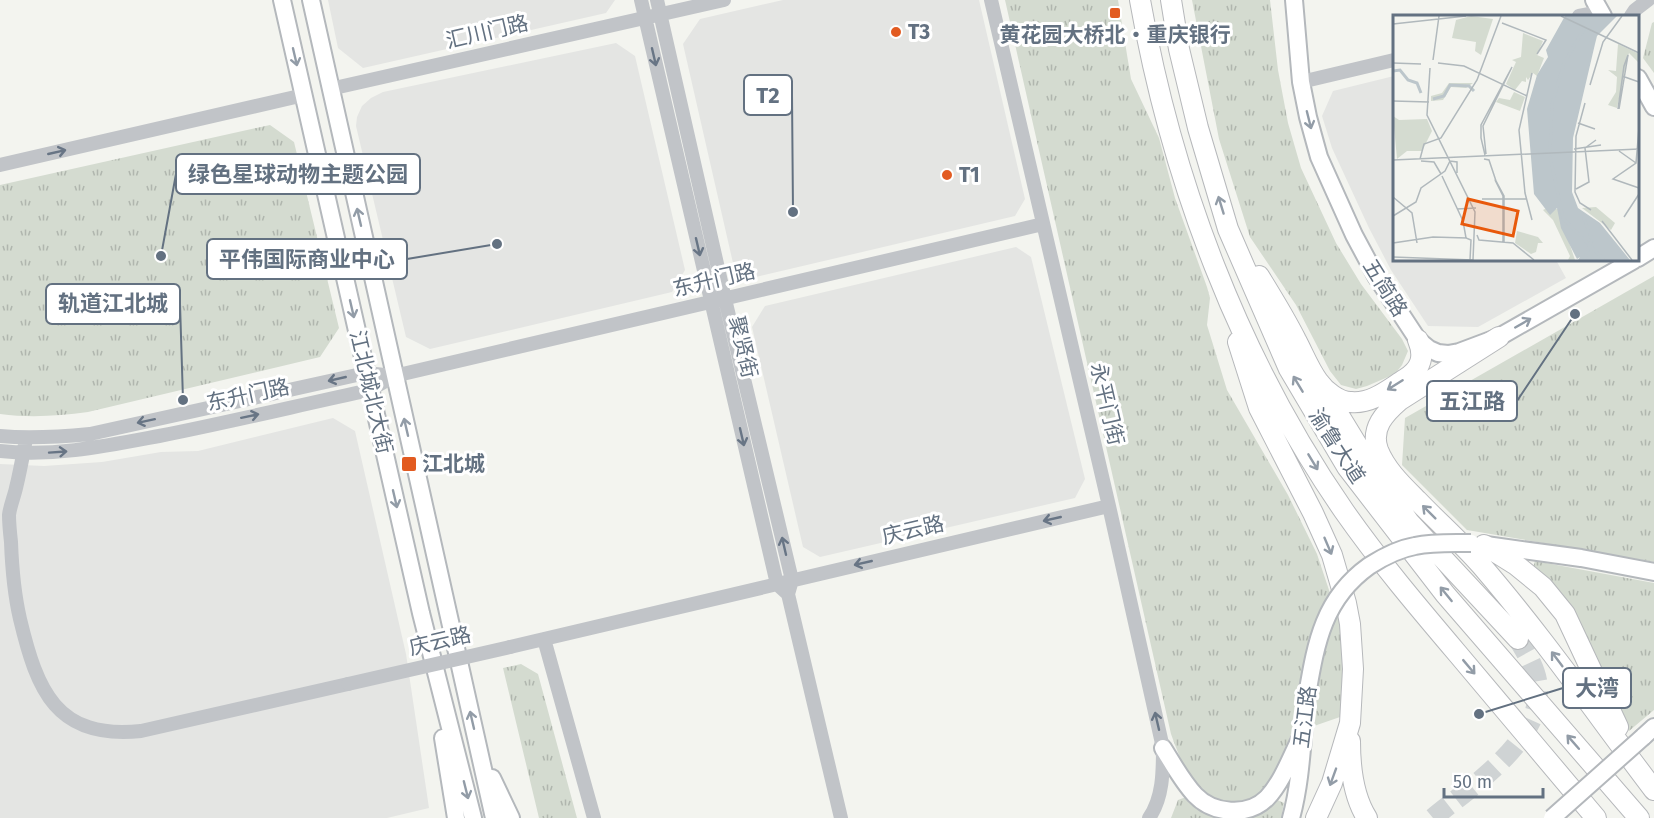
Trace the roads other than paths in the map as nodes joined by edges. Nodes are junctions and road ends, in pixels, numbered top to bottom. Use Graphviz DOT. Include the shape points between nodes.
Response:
graph roads {
  1 [pos="282,0"];
  2 [pos="311,0"];
  3 [pos="641,0"];
  4 [pos="657,0"];
  5 [pos="724,0"];
  6 [pos="991,0"];
  7 [pos="1140,0"];
  8 [pos="1171,0"];
  9 [pos="1294,0"];
  10 [pos="1648,0"];
  11 [pos="1599,9"];
  12 [pos="660,14"];
  13 [pos="1582,15"];
  14 [pos="1632,15"];
  15 [pos="645,18"];
  16 [pos="1393,60"];
  17 [pos="1639,80"];
  18 [pos="1301,82"];
  19 [pos="330,89"];
  20 [pos="304,95"];
  21 [pos="1654,107"];
  22 [pos="0,165"];
  23 [pos="1044,224"];
  24 [pos="1228,229"];
  25 [pos="1654,248"];
  26 [pos="1639,257"];
  27 [pos="1632,261"];
  28 [pos="1219,279"];
  29 [pos="725,299"];
  30 [pos="711,302"];
  31 [pos="1499,337"];
  32 [pos="1418,340"];
  33 [pos="366,373"];
  34 [pos="394,376"];
  35 [pos="1318,381"];
  36 [pos="370,390"];
  37 [pos="0,436"];
  38 [pos="26,439"];
  39 [pos="0,451"];
  40 [pos="24,453"];
  41 [pos="1109,506"];
  42 [pos="1477,544"];
  43 [pos="1654,572"];
  44 [pos="792,580"];
  45 [pos="777,584"];
  46 [pos="788,594"];
  47 [pos="421,613"];
  48 [pos="544,639"];
  49 [pos="1518,639"];
  50 [pos="1350,723"];
  51 [pos="1649,732"];
  52 [pos="1301,737"];
  53 [pos="1163,748"];
  54 [pos="479,750"];
  55 [pos="1641,772"];
  56 [pos="1654,790"];
  57 [pos="456,818"];
  58 [pos="473,818"];
  59 [pos="494,818"];
  60 [pos="511,818"];
  61 [pos="594,818"];
  62 [pos="841,818"];
  63 [pos="1149,818"];
  64 [pos="1291,818"];
  65 [pos="1316,818"];
  66 [pos="1367,818"];
  67 [pos="1552,818"];
  68 [pos="1596,818"];
  69 [pos="1639,818"];
  1 -- 20 [label="main road, 江北城北大街, one-way"];
  2 -- 19 [label="main road, 江北城北大街"];
  3 -- 15 [label="street, 聚贤街"];
  4 -- 12 [label="street, 聚贤街"];
  5 -- 12 [label="street, 汇川门路"];
  6 -- 23 [label="street, 永平门街"];
  7 -- 28 [label="highway, 渝鲁大道" via="1171,140"];
  24 -- 8 [label="highway, 渝鲁大道, one-way" via="1198,128"];
  9 -- 18 [label="main road, 五简路"];
  10 -- 14 [label="street"];
  11 -- 13 [label="street"];
  12 -- 15 [label="street, 汇川门路"];
  12 -- 29 [label="street, 聚贤街"];
  15 -- 19 [label="street, 汇川门路"];
  15 -- 30 [label="street, 聚贤街, one-way"];
  16 -- 18 [label="street"];
  17 -- 21 [label="main road"];
  18 -- 32 [label="main road, 五简路, one-way" via="1319,157 1336,198 1376,276"];
  34 -- 19 [label="main road, 江北城北大街, one-way"];
  22 -- 20 [label="street, one-way"];
  20 -- 33 [label="main road, 江北城北大街, one-way"];
  23 -- 29 [label="street, 东升门路"];
  23 -- 41 [label="street, 永平门街"];
  24 -- 35 [label="highway" via="1281,310"];
  69 -- 24 [label="highway, 渝鲁大道, one-way" via="1445,594 1347,467 1289,369"];
  25 -- 26 [label="main road, 五简路"];
  31 -- 27 [label="main road, 五简路, one-way"];
  28 -- 50 [label="highway, one-way" via="1259,408 1323,535 1339,577 1353,647"];
  28 -- 68 [label="highway, 渝鲁大道, one-way" via="1289,421 1344,511 1397,581"];
  29 -- 30 [label="street, 东升门路"];
  44 -- 29 [label="street, 聚贤街, one-way"];
  30 -- 34 [label="street, 东升门路"];
  30 -- 45 [label="street, 聚贤街, one-way"];
  31 -- 32 [label="main road, 五简路" via="1448,354 1429,349"];
  55 -- 31 [label="highway, one-way" via="1526,618 1479,563 1397,480 1377,447 1378,423 1400,400"];
  32 -- 35 [label="highway, one-way" via="1422,350 1419,366 1377,396 1353,403 1341,401"];
  33 -- 34 [label="street, 东升门路"];
  33 -- 36 [label="main road, 江北城北大街"];
  33 -- 38 [label="street, 东升门路, one-way" via="90,434"];
  34 -- 36 [label="street, 东升门路"];
  54 -- 34 [label="main road, 江北城北大街, one-way"];
  35 -- 49 [label="highway" via="1372,471 1409,522"];
  40 -- 36 [label="street, 东升门路, one-way" via="90,449"];
  36 -- 47 [label="main road, 江北城北大街, one-way"];
  37 -- 38 [label="street, 东升门路"];
  38 -- 40 [label="street, 庆云路"];
  39 -- 40 [label="street, 东升门路"];
  40 -- 48 [label="street, 庆云路, bridge" via="9,514 14,593 33,668 56,706 70,718 100,732 141,731"];
  41 -- 44 [label="street, 庆云路, one-way"];
  53 -- 41 [label="street, 永平门街, one-way"];
  42 -- 43 [label="main road, 五江路"];
  42 -- 52 [label="main road, 五江路, bridge" via="1414,546 1385,556 1344,587 1322,627"];
  42 -- 55 [label="highway" via="1516,565 1543,587 1565,615"];
  44 -- 45 [label="street, 庆云路"];
  44 -- 46 [label="street, 聚贤街"];
  45 -- 46 [label="street"];
  45 -- 48 [label="street, 庆云路"];
  46 -- 62 [label="street, 聚贤街"];
  47 -- 57 [label="main road"];
  47 -- 58 [label="main road, 江北城北大街, one-way"];
  48 -- 61 [label="street"];
  50 -- 65 [label="highway, one-way" via="1332,783"];
  50 -- 66 [label="highway" via="1353,779"];
  51 -- 67 [label="main road, bridge"];
  52 -- 53 [label="main road" via="1268,797 1258,806 1238,811 1215,807 1197,797"];
  52 -- 64 [label="main road, 五江路" via="1298,795"];
  53 -- 63 [label="street, 永平门街" via="1162,782"];
  54 -- 59 [label="main road, 江北城北大街"];
  54 -- 60 [label="main road"];
  55 -- 56 [label="highway"];
}
